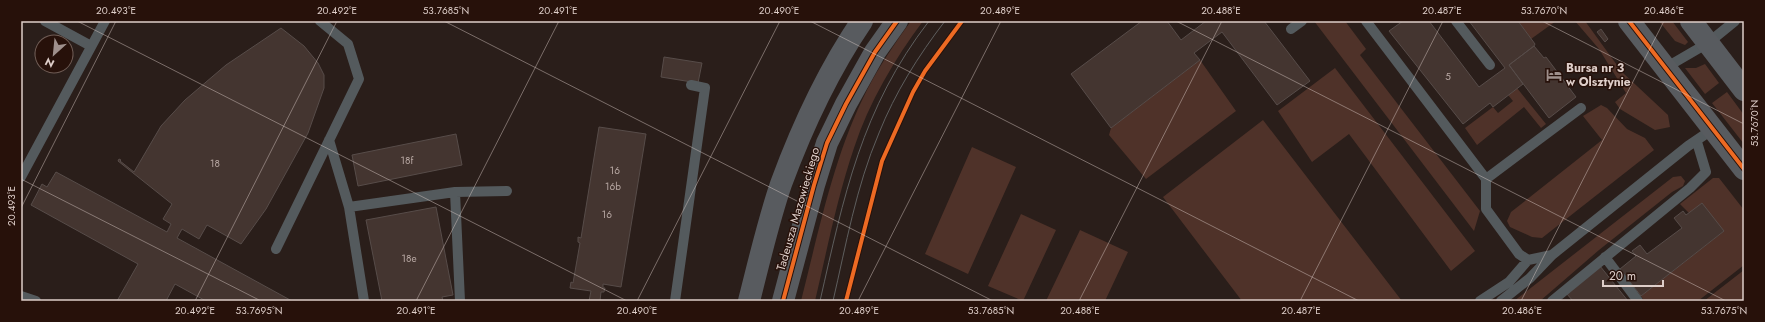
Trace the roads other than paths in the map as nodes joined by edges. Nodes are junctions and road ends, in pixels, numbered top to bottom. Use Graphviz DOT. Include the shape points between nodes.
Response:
graph roads {
  1 [pos="45,21"];
  2 [pos="105,21"];
  3 [pos="320,21"];
  4 [pos="862,21"];
  5 [pos="897,21"];
  6 [pos="1302,21"];
  7 [pos="1456,21"];
  8 [pos="1629,21"];
  9 [pos="1691,21"];
  10 [pos="1369,22"];
  11 [pos="1731,22"];
  12 [pos="1291,29"];
  13 [pos="1708,43"];
  14 [pos="91,46"];
  15 [pos="1490,65"];
  16 [pos="1665,68"];
  17 [pos="691,85"];
  18 [pos="1744,90"];
  19 [pos="1581,108"];
  20 [pos="1704,136"];
  21 [pos="329,140"];
  22 [pos="1744,169"];
  23 [pos="21,177"];
  24 [pos="1486,179"];
  25 [pos="507,191"];
  26 [pos="455,192"];
  27 [pos="349,207"];
  28 [pos="276,249"];
  29 [pos="1552,255"];
  30 [pos="1605,257"];
  31 [pos="1528,260"];
  32 [pos="21,296"];
  33 [pos="1557,299"];
  34 [pos="36,301"];
  35 [pos="364,301"];
  36 [pos="460,301"];
  37 [pos="675,301"];
  38 [pos="749,301"];
  39 [pos="783,301"];
  40 [pos="1480,301"];
  41 [pos="1501,301"];
  42 [pos="1638,301"];
  1 -- 14 [label="lane"];
  2 -- 14 [label="lane"];
  3 -- 21 [label="lane" via="348,44 359,79"];
  4 -- 38 [label="street, Tadeusza Mazowieckiego" via="829,75 781,184"];
  5 -- 39 [label="street, Tadeusza Mazowieckiego" via="875,52 827,143"];
  6 -- 12 [label="lane"];
  7 -- 15 [label="lane"];
  8 -- 16 [label="street"];
  9 -- 13 [label="street"];
  10 -- 24 [label="lane"];
  11 -- 13 [label="lane"];
  13 -- 16 [label="lane"];
  13 -- 18 [label="street"];
  14 -- 23 [label="lane"];
  16 -- 20 [label="street"];
  17 -- 37 [label="lane" via="705,88"];
  19 -- 24 [label="lane"];
  20 -- 22 [label="street"];
  20 -- 29 [label="lane"];
  20 -- 30 [label="lane" via="1706,172"];
  21 -- 27 [label="lane"];
  21 -- 28 [label="lane"];
  24 -- 31 [label="lane" via="1486,209 1519,254"];
  25 -- 26 [label="lane"];
  26 -- 27 [label="lane"];
  26 -- 36 [label="lane"];
  27 -- 35 [label="lane"];
  29 -- 31 [label="lane"];
  29 -- 41 [label="lane" via="1530,278"];
  30 -- 33 [label="lane"];
  30 -- 42 [label="lane"];
  31 -- 40 [label="lane" via="1509,282"];
  32 -- 34 [label="lane"];
}
